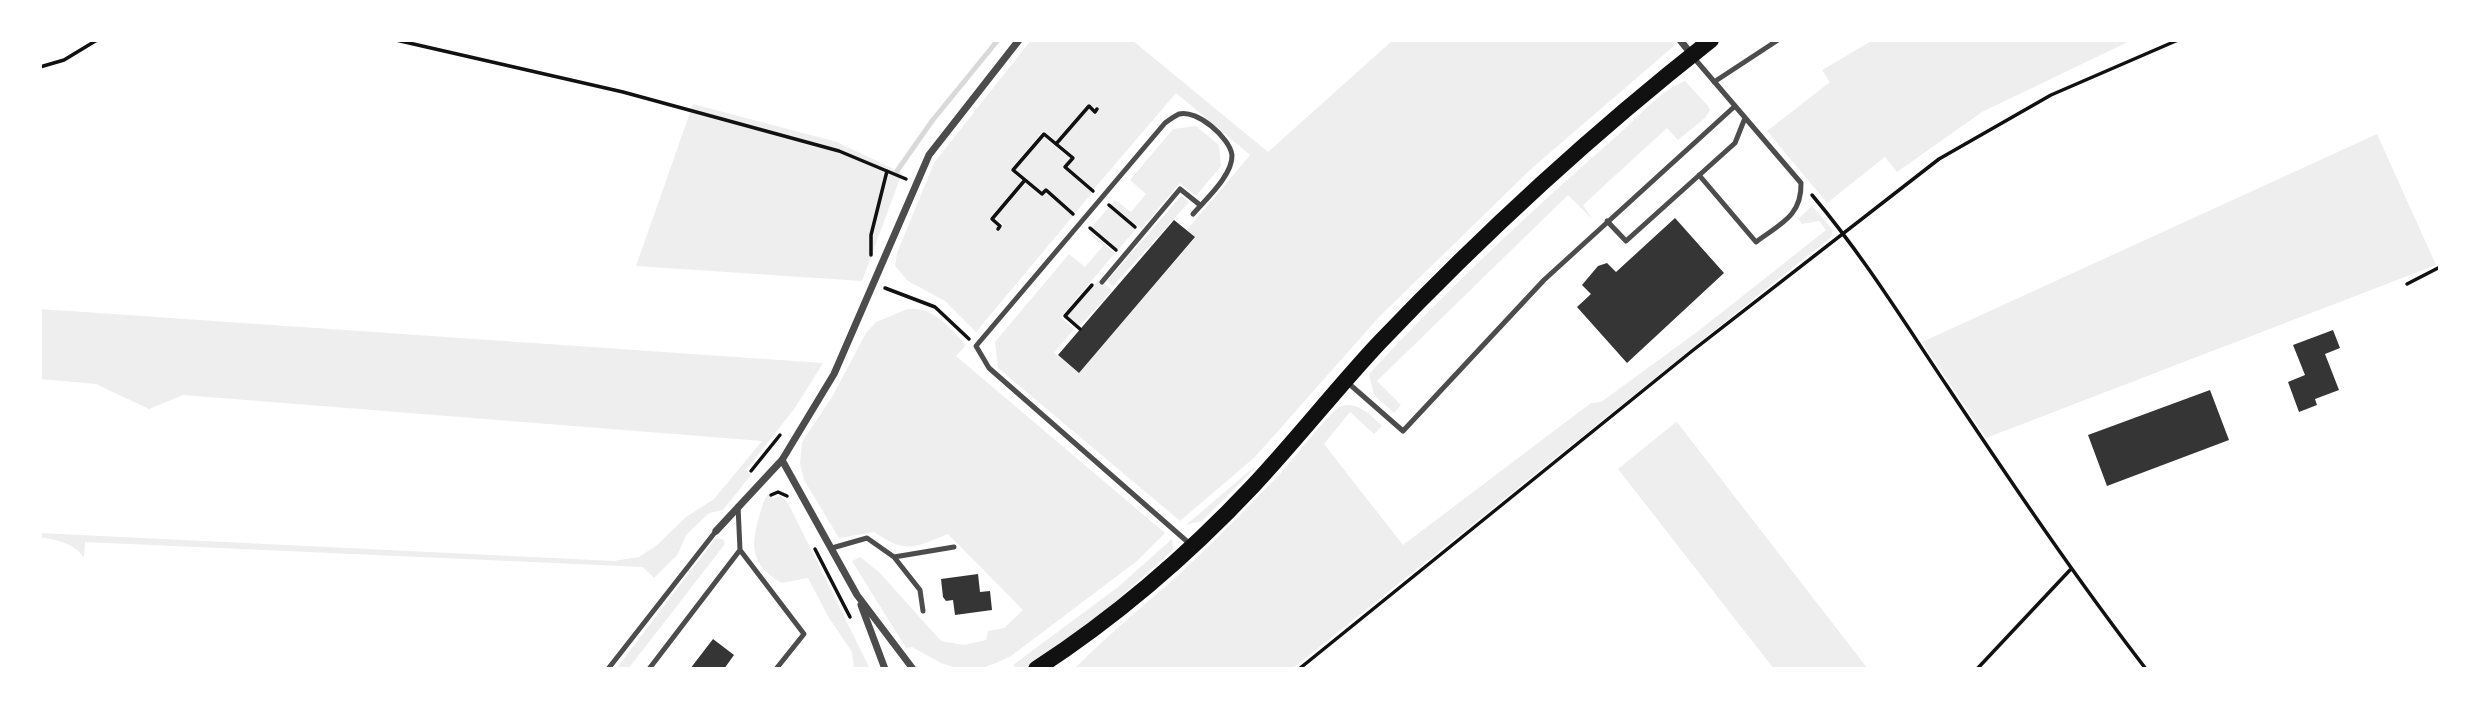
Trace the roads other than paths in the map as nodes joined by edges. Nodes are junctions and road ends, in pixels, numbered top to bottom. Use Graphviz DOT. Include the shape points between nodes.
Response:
graph roads {
  1 [pos="1018,40"];
  2 [pos="1680,40"];
  3 [pos="1711,40"];
  4 [pos="1778,40"];
  5 [pos="1692,55"];
  6 [pos="1714,82"];
  7 [pos="1735,106"];
  8 [pos="1745,118"];
  9 [pos="1699,175"];
  10 [pos="1200,205"];
  11 [pos="1193,214"];
  12 [pos="1607,221"];
  13 [pos="1102,282"];
  14 [pos="1345,380"];
  15 [pos="782,460"];
  16 [pos="738,506"];
  17 [pos="716,531"];
  18 [pos="1193,546"];
  19 [pos="954,547"];
  20 [pos="832,548"];
  21 [pos="740,550"];
  22 [pos="894,557"];
  23 [pos="857,595"];
  24 [pos="923,611"];
  25 [pos="1093,632"];
  26 [pos="608,669"];
  27 [pos="649,669"];
  28 [pos="776,669"];
  29 [pos="884,669"];
  30 [pos="913,669"];
  31 [pos="1036,669"];
  32 [pos="1059,669"];
  1 -- 15 [label="street" via="929,155 834,374"];
  2 -- 5 [label="street"];
  3 -- 5 [label="main road"];
  4 -- 6 [label="lane"];
  5 -- 6 [label="lane"];
  5 -- 14 [label="main road" via="1474,249"];
  6 -- 7 [label="lane"];
  7 -- 8 [label="lane"];
  7 -- 12 [label="lane"];
  8 -- 9 [label="lane" via="1735,143"];
  8 -- 9 [label="lane" via="1801,183 1802,200 1793,213 1756,242"];
  9 -- 12 [label="lane" via="1626,242"];
  10 -- 11 [label="lane"];
  10 -- 13 [label="lane" via="1180,189"];
  10 -- 18 [label="lane" via="1228,170 1231,155 1225,140 1195,115 1180,114 1165,123 976,346 989,369"];
  12 -- 14 [label="lane" via="1544,280 1403,431"];
  14 -- 18 [label="main road"];
  15 -- 16 [label="street"];
  15 -- 20 [label="street"];
  16 -- 17 [label="street"];
  16 -- 21 [label="lane"];
  17 -- 26 [label="lane"];
  18 -- 25 [label="main road"];
  19 -- 22 [label="lane"];
  20 -- 22 [label="lane" via="867,538"];
  20 -- 23 [label="street"];
  21 -- 27 [label="lane"];
  21 -- 28 [label="lane" via="804,634"];
  22 -- 24 [label="lane" via="920,590"];
  23 -- 29 [label="street"];
  23 -- 30 [label="street"];
  25 -- 31 [label="main road"];
  25 -- 32 [label="main road"];
}
